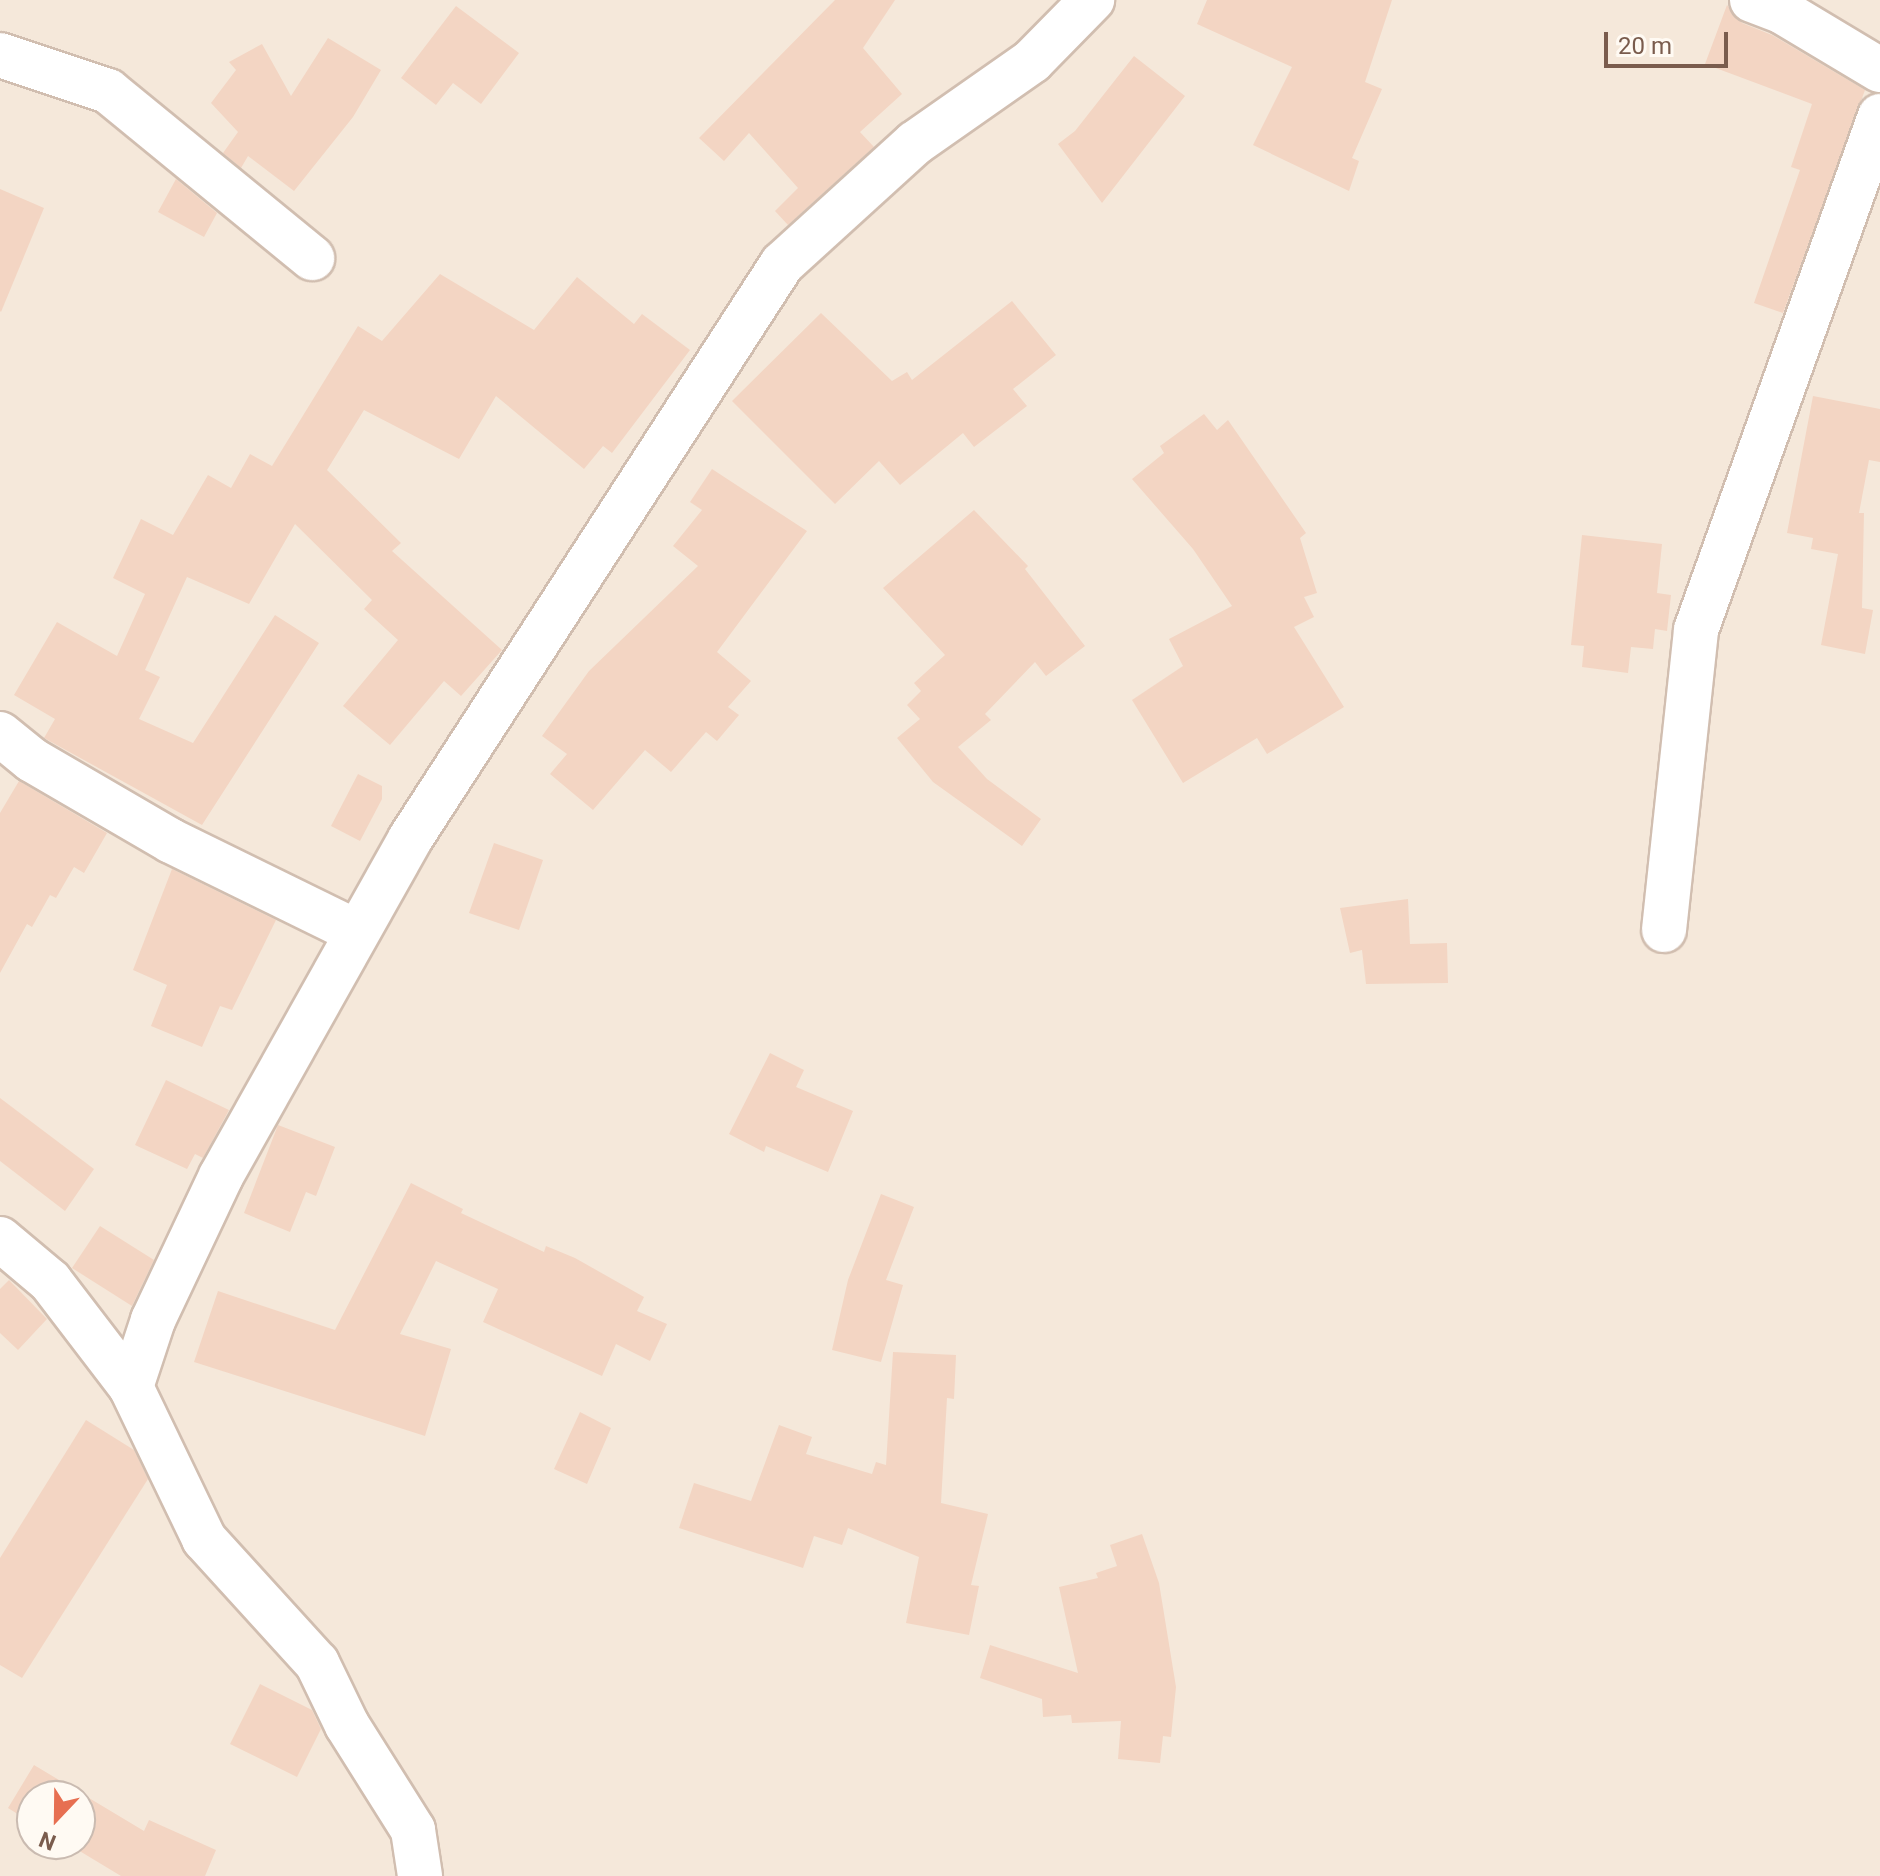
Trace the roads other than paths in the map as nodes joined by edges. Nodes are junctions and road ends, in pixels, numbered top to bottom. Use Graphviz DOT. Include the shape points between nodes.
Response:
graph roads {
  1 [pos="1092,0"];
  2 [pos="1752,0"];
  3 [pos="0,55"];
  4 [pos="1880,70"];
  5 [pos="1880,116"];
  6 [pos="312,258"];
  7 [pos="0,734"];
  8 [pos="1664,930"];
  9 [pos="357,932"];
  10 [pos="0,1239"];
  11 [pos="131,1387"];
  12 [pos="420,1876"];
  1 -- 9 [label="street" via="1032,61 915,143 782,264 418,825"];
  2 -- 4 [label="street" via="1783,12"];
  3 -- 6 [label="street" via="108,91"];
  5 -- 8 [label="street" via="1696,630"];
  7 -- 9 [label="street" via="32,760 171,841"];
  9 -- 11 [label="street" via="221,1176 153,1320"];
  10 -- 11 [label="street" via="50,1281"];
  11 -- 12 [label="street" via="204,1539 317,1663 347,1725 413,1830"];
}
